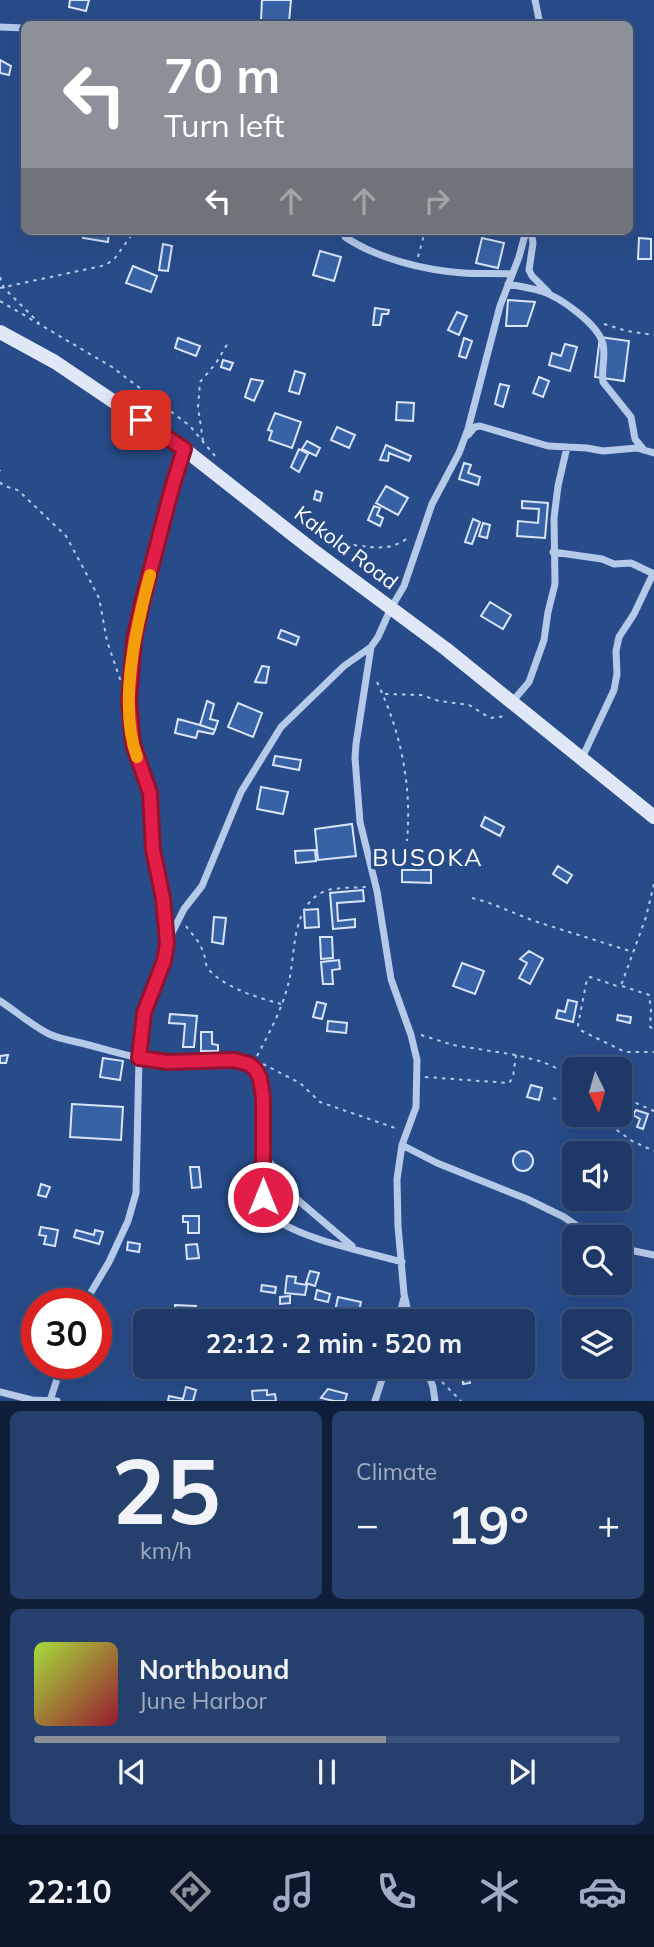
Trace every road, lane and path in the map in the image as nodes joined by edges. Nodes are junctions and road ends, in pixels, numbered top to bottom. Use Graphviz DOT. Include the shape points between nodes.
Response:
graph roads {
  1 [pos="535,0"];
  2 [pos="539,21"];
  3 [pos="0,27"];
  4 [pos="21,27"];
  5 [pos="345,235"];
  6 [pos="424,235"];
  7 [pos="527,235"];
  8 [pos="530,235"];
  9 [pos="131,236"];
  10 [pos="416,265"];
  11 [pos="512,274"];
  12 [pos="0,277"];
  13 [pos="508,284"];
  14 [pos="0,288"];
  15 [pos="4,288"];
  16 [pos="553,298"];
  17 [pos="0,301"];
  18 [pos="601,323"];
  19 [pos="42,327"];
  20 [pos="0,332"];
  21 [pos="654,335"];
  22 [pos="228,343"];
  23 [pos="465,438"];
  24 [pos="203,442"];
  25 [pos="567,447"];
  26 [pos="184,449"];
  27 [pos="644,450"];
  28 [pos="654,453"];
  29 [pos="220,463"];
  30 [pos="0,482"];
  31 [pos="424,525"];
  32 [pos="307,546"];
  33 [pos="553,552"];
  34 [pos="654,574"];
  35 [pos="391,608"];
  36 [pos="371,647"];
  37 [pos="368,666"];
  38 [pos="122,687"];
  39 [pos="383,695"];
  40 [pos="512,702"];
  41 [pos="525,713"];
  42 [pos="581,758"];
  43 [pos="654,817"];
  44 [pos="407,841"];
  45 [pos="654,884"];
  46 [pos="376,887"];
  47 [pos="472,898"];
  48 [pos="180,917"];
  49 [pos="167,943"];
  50 [pos="634,952"];
  51 [pos="620,985"];
  52 [pos="0,1000"];
  53 [pos="282,1004"];
  54 [pos="654,1029"];
  55 [pos="410,1031"];
  56 [pos="654,1052"];
  57 [pos="516,1055"];
  58 [pos="139,1058"];
  59 [pos="562,1071"];
  60 [pos="417,1077"];
  61 [pos="553,1098"];
  62 [pos="562,1101"];
  63 [pos="632,1101"];
  64 [pos="654,1111"];
  65 [pos="613,1127"];
  66 [pos="407,1134"];
  67 [pos="402,1145"];
  68 [pos="654,1151"];
  69 [pos="263,1156"];
  70 [pos="576,1225"];
  71 [pos="355,1248"];
  72 [pos="632,1250"];
  73 [pos="654,1255"];
  74 [pos="401,1262"];
  75 [pos="93,1288"];
  76 [pos="404,1294"];
  77 [pos="401,1309"];
  78 [pos="407,1309"];
  79 [pos="58,1379"];
  80 [pos="382,1379"];
  81 [pos="430,1379"];
  82 [pos="440,1379"];
  83 [pos="0,1392"];
  84 [pos="53,1401"];
  85 [pos="375,1401"];
  86 [pos="435,1401"];
  87 [pos="460,1401"];
  1 -- 2 [label="street"];
  3 -- 4 [label="street"];
  5 -- 10 [label="street" via="359,245"];
  6 -- 10 [label="path"];
  7 -- 11 [label="street"];
  8 -- 16 [label="street" via="534,243 529,270"];
  9 -- 15 [label="path" via="106,265"];
  10 -- 11 [label="street" via="451,272"];
  11 -- 13 [label="street"];
  12 -- 15 [label="path"];
  13 -- 16 [label="street"];
  13 -- 23 [label="street"];
  14 -- 15 [label="path"];
  15 -- 19 [label="path"];
  16 -- 27 [label="street" via="591,323 599,335 603,382 631,417 635,439"];
  17 -- 19 [label="path"];
  18 -- 21 [label="path"];
  19 -- 24 [label="path" via="112,367 190,426"];
  20 -- 26 [label="main road, Kakola Road" via="55,362"];
  22 -- 24 [label="path" via="200,382"];
  23 -- 25 [label="street" via="480,426"];
  23 -- 31 [label="street"];
  24 -- 29 [label="path"];
  25 -- 27 [label="street"];
  25 -- 33 [label="street" via="558,486"];
  26 -- 32 [label="main road, Kakola Road"];
  26 -- 49 [label="street" via="137,628 129,701 133,744 150,793"];
  27 -- 28 [label="street"];
  30 -- 38 [label="path" via="19,491 66,536 99,598"];
  31 -- 32 [label="path" via="394,547"];
  31 -- 35 [label="street" via="404,586"];
  32 -- 35 [label="main road, Kakola Road"];
  33 -- 34 [label="street" via="631,563"];
  33 -- 40 [label="street" via="555,583 542,647 529,682"];
  34 -- 42 [label="street" via="620,637 614,690"];
  35 -- 36 [label="street"];
  35 -- 40 [label="main road, Kakola Road"];
  36 -- 37 [label="street"];
  36 -- 48 [label="street" via="344,666 281,727 241,792 202,886"];
  37 -- 39 [label="path"];
  37 -- 46 [label="street" via="355,758 360,822"];
  39 -- 41 [label="path" via="421,695 469,705 490,718"];
  39 -- 44 [label="path" via="401,746 408,799"];
  40 -- 41 [label="main road, Kakola Road"];
  41 -- 42 [label="main road, Kakola Road"];
  42 -- 43 [label="main road, Kakola Road"];
  45 -- 50 [label="path"];
  46 -- 53 [label="path" via="327,890 303,910"];
  46 -- 55 [label="street" via="391,979"];
  47 -- 50 [label="path"];
  48 -- 49 [label="street"];
  48 -- 53 [label="path" via="202,948 210,971 251,995"];
  49 -- 58 [label="street" via="144,1013"];
  50 -- 51 [label="path"];
  51 -- 54 [label="path" via="649,995 650,1027"];
  51 -- 56 [label="path" via="587,979 579,1027 625,1052"];
  52 -- 58 [label="street" via="48,1033"];
  53 -- 66 [label="path" via="255,1060 300,1083 320,1102"];
  55 -- 57 [label="path" via="453,1045"];
  55 -- 60 [label="street"];
  57 -- 59 [label="path"];
  57 -- 60 [label="path" via="509,1083"];
  58 -- 69 [label="street" via="249,1064 260,1078"];
  58 -- 75 [label="street" via="136,1193 128,1221"];
  60 -- 66 [label="street" via="416,1107"];
  61 -- 62 [label="path"];
  63 -- 64 [label="path"];
  65 -- 68 [label="path"];
  66 -- 67 [label="street"];
  67 -- 70 [label="street"];
  67 -- 74 [label="street" via="397,1179"];
  69 -- 71 [label="street" via="275,1167 285,1190"];
  69 -- 71 [label="street" via="264,1203 276,1220"];
  71 -- 74 [label="street"];
  72 -- 73 [label="street"];
  74 -- 76 [label="street"];
  76 -- 77 [label="street"];
  76 -- 78 [label="street"];
  79 -- 84 [label="street"];
  80 -- 85 [label="street"];
  81 -- 86 [label="street"];
  82 -- 87 [label="path"];
  83 -- 84 [label="street" via="32,1401"];
}
